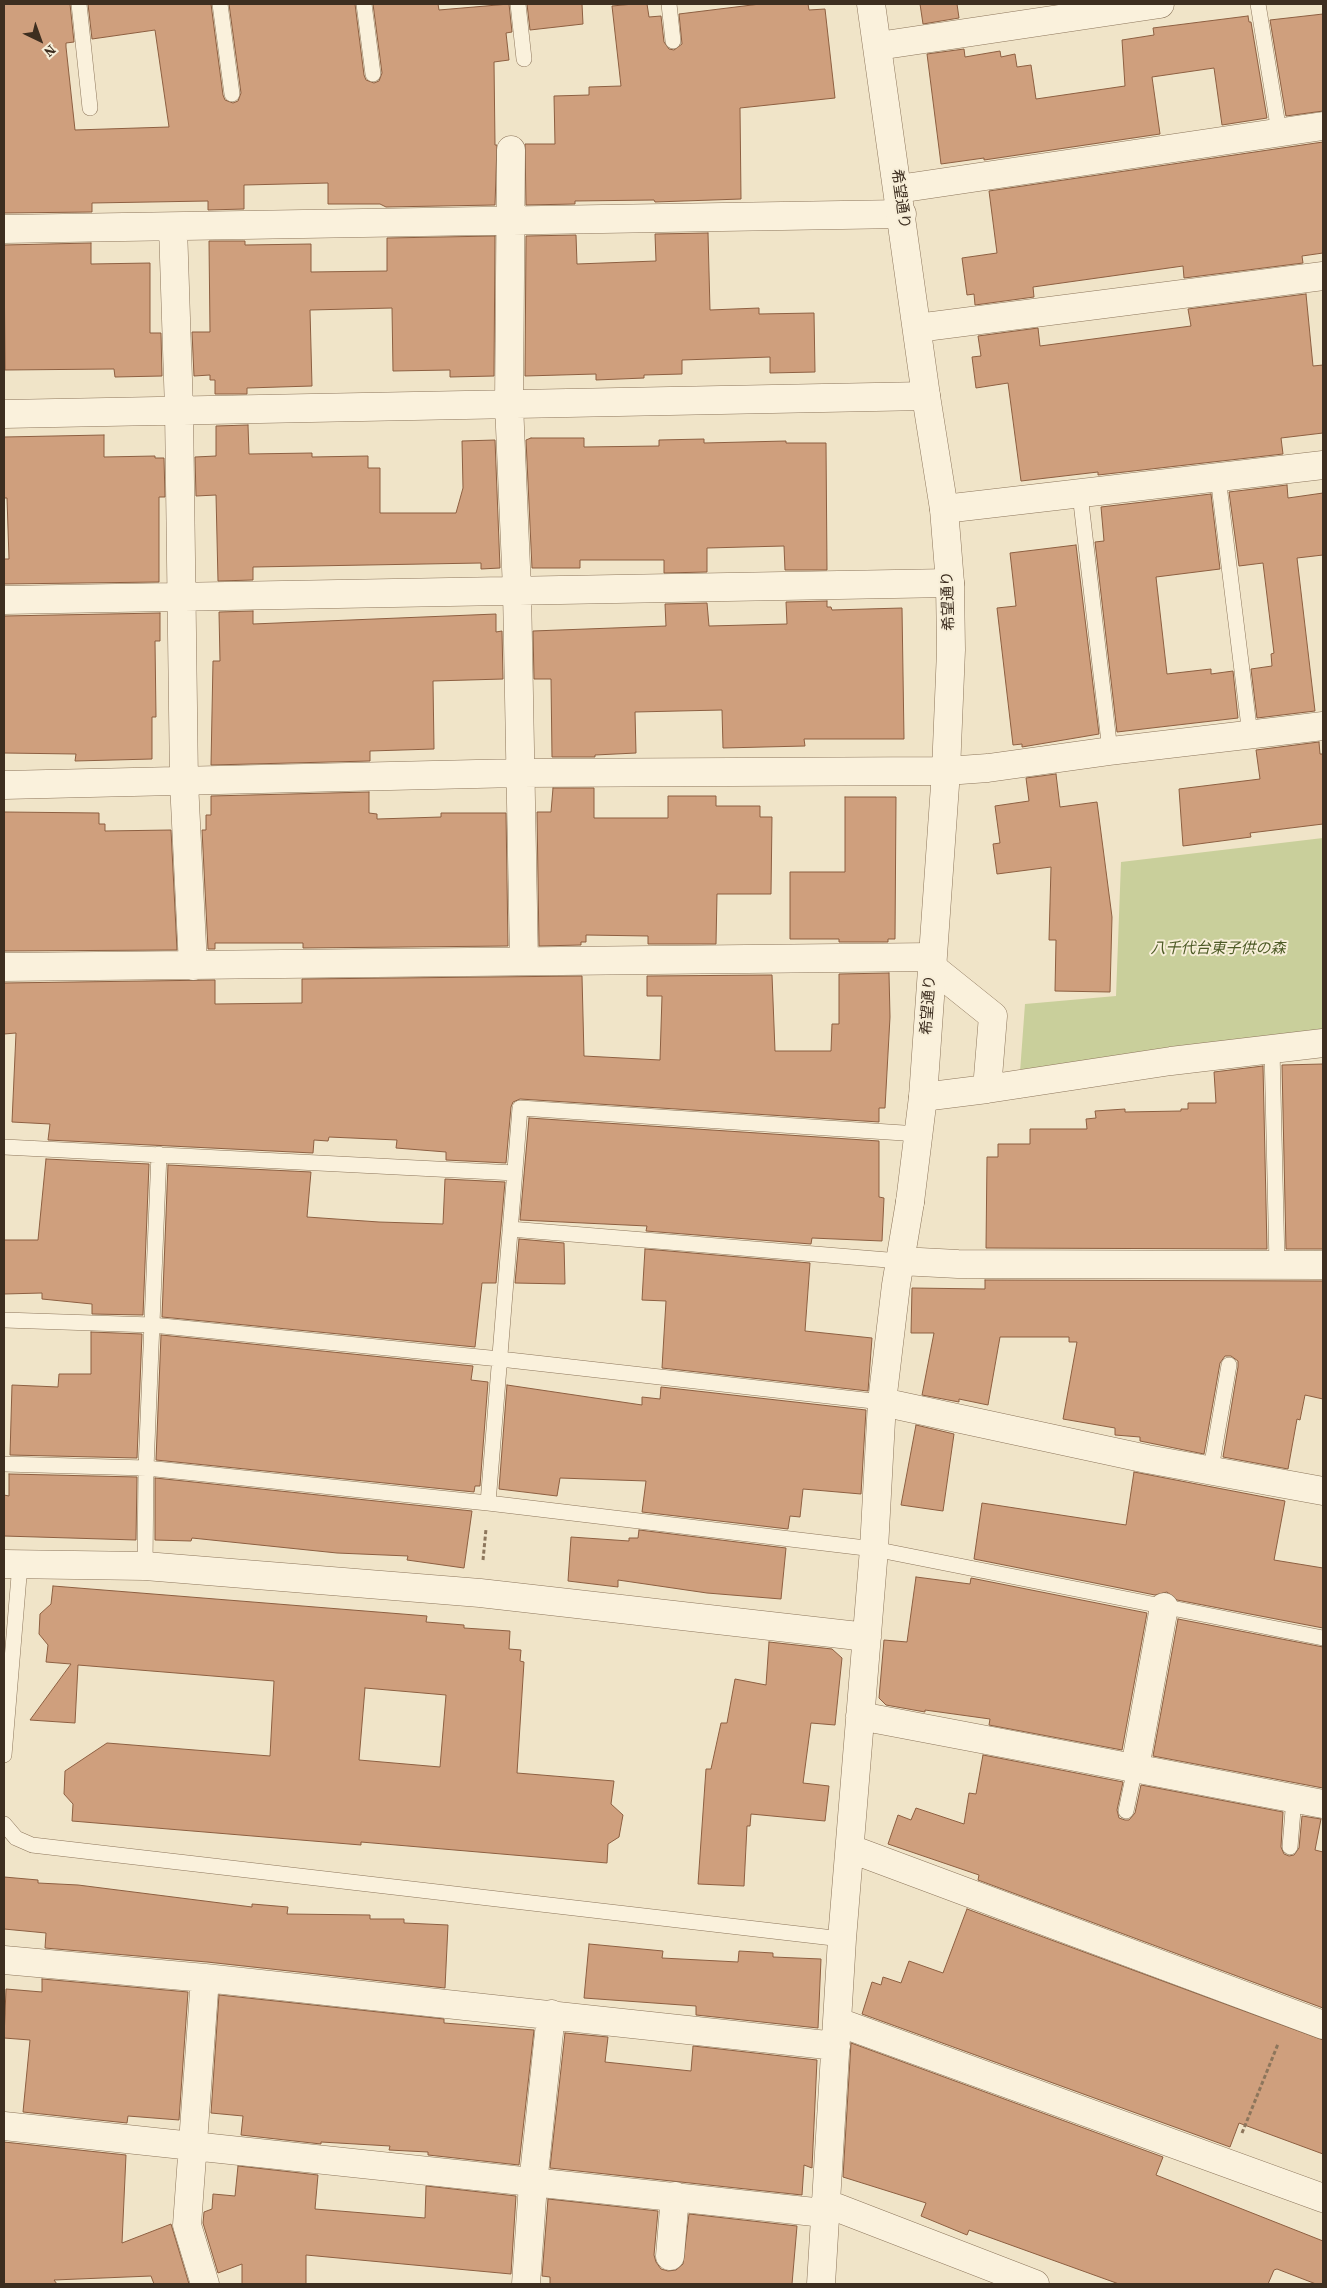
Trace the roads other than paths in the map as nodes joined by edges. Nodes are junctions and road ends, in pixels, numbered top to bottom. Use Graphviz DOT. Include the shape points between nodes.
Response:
graph roads {
  1 [pos="79,4"];
  2 [pos="220,4"];
  3 [pos="364,4"];
  4 [pos="518,4"];
  5 [pos="669,4"];
  6 [pos="871,4"];
  7 [pos="1160,4"];
  8 [pos="1258,4"];
  9 [pos="673,41"];
  10 [pos="878,46"];
  11 [pos="524,59"];
  12 [pos="373,74"];
  13 [pos="232,94"];
  14 [pos="90,108"];
  15 [pos="1323,126"];
  16 [pos="1279,132"];
  17 [pos="511,150"];
  18 [pos="900,202"];
  19 [pos="510,222"];
  20 [pos="173,227"];
  21 [pos="4,229"];
  22 [pos="1323,276"];
  23 [pos="917,328"];
  24 [pos="926,396"];
  25 [pos="509,404"];
  26 [pos="179,410"];
  27 [pos="4,414"];
  28 [pos="1323,465"];
  29 [pos="1218,477"];
  30 [pos="1080,494"];
  31 [pos="944,509"];
  32 [pos="950,583"];
  33 [pos="517,590"];
  34 [pos="181,597"];
  35 [pos="4,600"];
  36 [pos="1323,726"];
  37 [pos="1250,735"];
  38 [pos="1110,751"];
  39 [pos="946,771"];
  40 [pos="519,773"];
  41 [pos="184,782"];
  42 [pos="4,785"];
  43 [pos="524,961"];
  44 [pos="932,962"];
  45 [pos="193,966"];
  46 [pos="4,967"];
  47 [pos="1323,1043"];
  48 [pos="1272,1049"];
  49 [pos="987,1089"];
  50 [pos="923,1097"];
  51 [pos="919,1134"];
  52 [pos="4,1147"];
  53 [pos="159,1154"];
  54 [pos="515,1173"];
  55 [pos="510,1229"];
  56 [pos="900,1261"];
  57 [pos="1277,1264"];
  58 [pos="1323,1265"];
  59 [pos="4,1320"];
  60 [pos="152,1325"];
  61 [pos="500,1359"];
  62 [pos="1229,1365"];
  63 [pos="882,1402"];
  64 [pos="4,1464"];
  65 [pos="146,1468"];
  66 [pos="1211,1469"];
  67 [pos="1323,1491"];
  68 [pos="488,1503"];
  69 [pos="874,1549"];
  70 [pos="12,1564"];
  71 [pos="145,1566"];
  72 [pos="1164,1607"];
  73 [pos="867,1637"];
  74 [pos="1323,1638"];
  75 [pos="860,1716"];
  76 [pos="4,1755"];
  77 [pos="1135,1768"];
  78 [pos="1294,1798"];
  79 [pos="1323,1804"];
  80 [pos="1126,1811"];
  81 [pos="4,1824"];
  82 [pos="1290,1847"];
  83 [pos="850,1849"];
  84 [pos="842,1939"];
  85 [pos="4,1960"];
  86 [pos="205,1978"];
  87 [pos="551,2014"];
  88 [pos="1323,2025"];
  89 [pos="837,2034"];
  90 [pos="4,2126"];
  91 [pos="192,2145"];
  92 [pos="533,2184"];
  93 [pos="675,2196"];
  94 [pos="1323,2198"];
  95 [pos="825,2208"];
  96 [pos="670,2256"];
  97 [pos="205,2284"];
  98 [pos="526,2284"];
  99 [pos="821,2284"];
  100 [pos="1035,2284"];
  1 -- 14 [label="lane"];
  2 -- 13 [label="lane"];
  3 -- 12 [label="lane"];
  4 -- 11 [label="lane"];
  5 -- 9 [label="lane"];
  6 -- 10 [label="street, 希望通り"];
  7 -- 10 [label="street"];
  8 -- 16 [label="lane"];
  10 -- 18 [label="street, 希望通り"];
  15 -- 16 [label="street"];
  16 -- 18 [label="street"];
  17 -- 19 [label="street"];
  18 -- 19 [label="street"];
  18 -- 23 [label="street, 希望通り"];
  19 -- 20 [label="street"];
  19 -- 25 [label="street"];
  20 -- 21 [label="street"];
  20 -- 26 [label="street"];
  22 -- 23 [label="street"];
  23 -- 24 [label="street, 希望通り"];
  24 -- 25 [label="street"];
  24 -- 31 [label="street, 希望通り"];
  25 -- 26 [label="street"];
  25 -- 33 [label="street"];
  26 -- 27 [label="street"];
  26 -- 34 [label="street"];
  28 -- 29 [label="street"];
  29 -- 30 [label="street"];
  29 -- 37 [label="lane"];
  30 -- 31 [label="street"];
  30 -- 38 [label="lane"];
  31 -- 32 [label="street, 希望通り"];
  32 -- 33 [label="street"];
  32 -- 39 [label="street, 希望通り"];
  33 -- 34 [label="street"];
  33 -- 40 [label="street"];
  34 -- 35 [label="street"];
  34 -- 41 [label="street"];
  36 -- 37 [label="street"];
  37 -- 38 [label="street"];
  38 -- 39 [label="street"];
  39 -- 40 [label="street"];
  39 -- 44 [label="street, 希望通り"];
  40 -- 41 [label="street"];
  40 -- 43 [label="street"];
  41 -- 42 [label="street"];
  41 -- 45 [label="street"];
  43 -- 44 [label="street"];
  43 -- 45 [label="street"];
  44 -- 49 [label="street" via="994,1016"];
  44 -- 50 [label="street, 希望通り"];
  45 -- 46 [label="street"];
  47 -- 48 [label="street"];
  48 -- 49 [label="street"];
  48 -- 57 [label="lane"];
  49 -- 50 [label="street"];
  50 -- 51 [label="street, 希望通り"];
  51 -- 54 [label="lane" via="520,1108"];
  51 -- 56 [label="street, 希望通り"];
  52 -- 53 [label="lane"];
  53 -- 54 [label="lane"];
  53 -- 60 [label="lane"];
  54 -- 55 [label="lane"];
  55 -- 56 [label="lane"];
  55 -- 61 [label="lane"];
  56 -- 57 [label="street"];
  56 -- 63 [label="street, 希望通り"];
  57 -- 58 [label="street"];
  59 -- 60 [label="lane"];
  60 -- 61 [label="lane"];
  60 -- 65 [label="lane"];
  61 -- 63 [label="lane"];
  61 -- 68 [label="lane"];
  62 -- 66 [label="lane"];
  63 -- 66 [label="street" via="1147,1459"];
  63 -- 69 [label="street, 希望通り"];
  64 -- 65 [label="lane"];
  65 -- 68 [label="lane"];
  65 -- 71 [label="lane"];
  66 -- 67 [label="street"];
  68 -- 69 [label="lane"];
  69 -- 72 [label="lane"];
  69 -- 73 [label="street, 希望通り"];
  70 -- 71 [label="street"];
  70 -- 76 [label="lane"];
  71 -- 73 [label="street" via="480,1593"];
  72 -- 74 [label="lane"];
  72 -- 77 [label="street"];
  73 -- 75 [label="street, 希望通り"];
  75 -- 77 [label="street"];
  75 -- 83 [label="street, 希望通り"];
  77 -- 78 [label="street"];
  77 -- 80 [label="lane"];
  78 -- 79 [label="street"];
  78 -- 82 [label="lane"];
  81 -- 84 [label="lane" via="16,1838 32,1845"];
  83 -- 84 [label="street, 希望通り"];
  83 -- 88 [label="street"];
  84 -- 89 [label="street, 希望通り"];
  85 -- 86 [label="street"];
  86 -- 87 [label="street"];
  86 -- 91 [label="street"];
  87 -- 89 [label="street"];
  87 -- 92 [label="street"];
  89 -- 94 [label="street"];
  89 -- 95 [label="street, 希望通り"];
  90 -- 91 [label="street"];
  91 -- 92 [label="street"];
  91 -- 97 [label="street" via="187,2226"];
  92 -- 93 [label="street"];
  92 -- 98 [label="street"];
  93 -- 95 [label="street"];
  93 -- 96 [label="street"];
  95 -- 99 [label="street, 希望通り"];
  95 -- 100 [label="street"];
}
